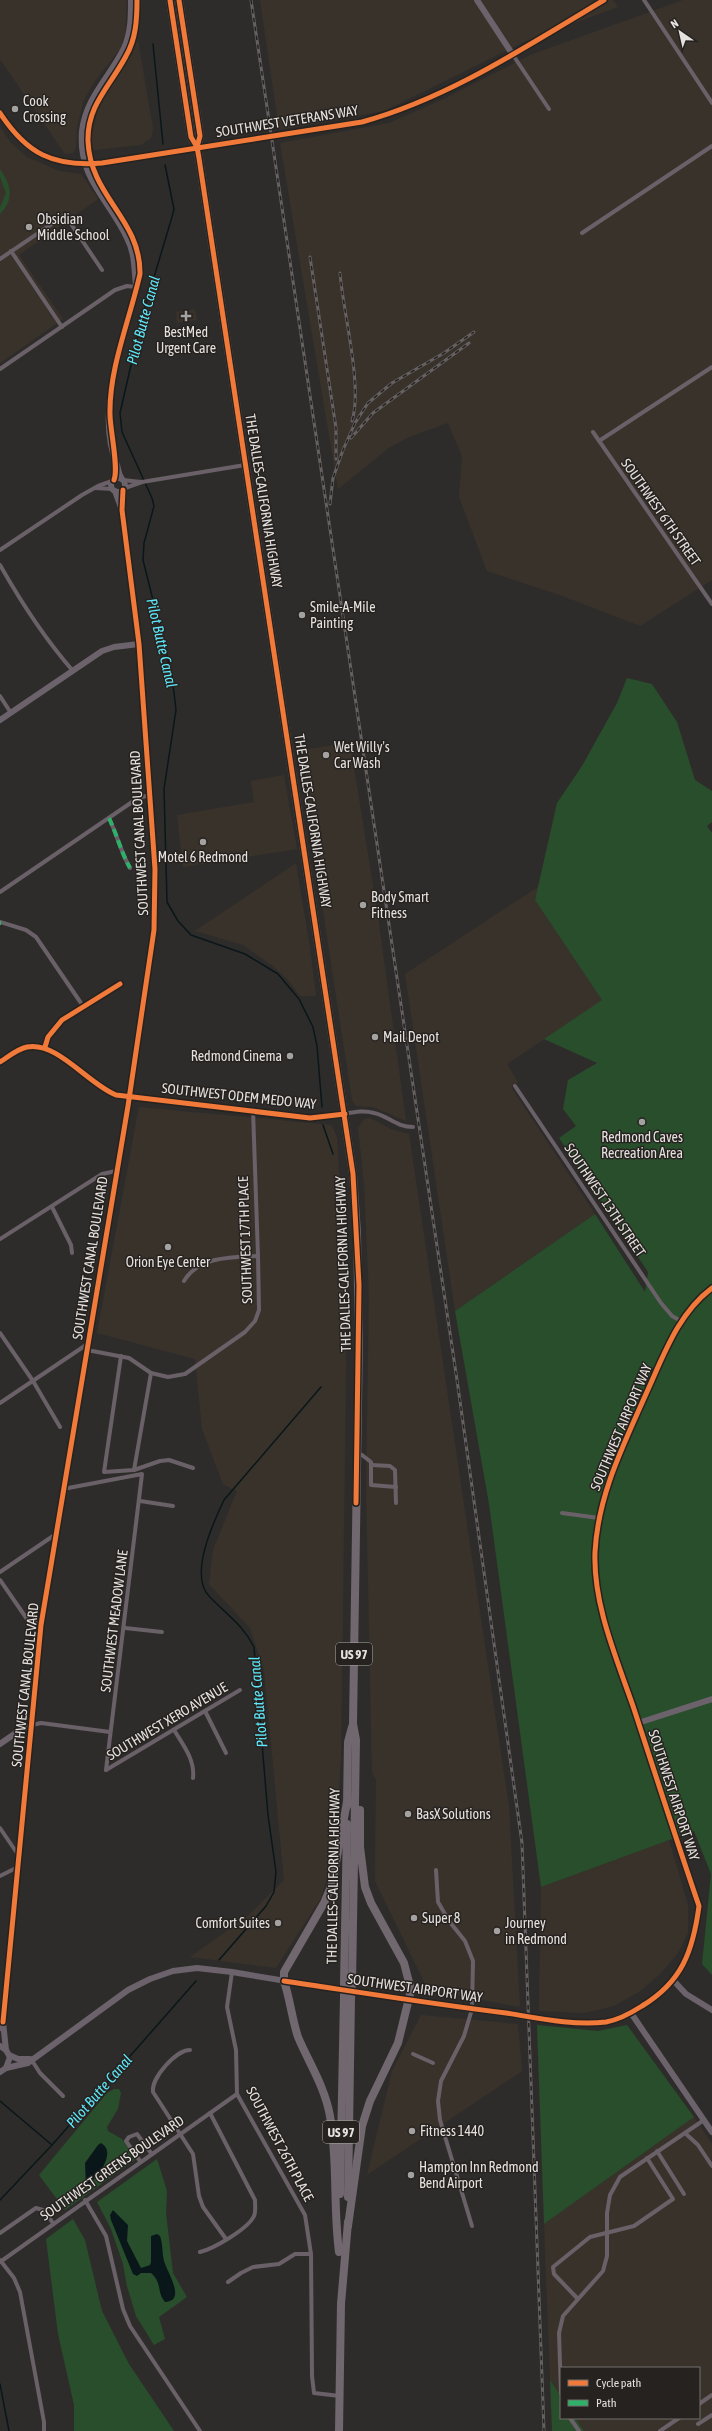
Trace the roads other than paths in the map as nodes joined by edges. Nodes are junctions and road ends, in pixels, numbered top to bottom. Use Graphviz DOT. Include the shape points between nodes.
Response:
graph roads {
  1 [pos="131,0"];
  2 [pos="137,0"];
  3 [pos="170,0"];
  4 [pos="179,0"];
  5 [pos="477,0"];
  6 [pos="604,0"];
  7 [pos="644,0"];
  8 [pos="513,55"];
  9 [pos="712,103"];
  10 [pos="549,109"];
  11 [pos="0,114"];
  12 [pos="712,146"];
  13 [pos="197,147"];
  14 [pos="88,164"];
  15 [pos="582,233"];
  16 [pos="11,251"];
  17 [pos="0,259"];
  18 [pos="102,270"];
  19 [pos="136,287"];
  20 [pos="62,327"];
  21 [pos="712,367"];
  22 [pos="0,369"];
  23 [pos="593,432"];
  24 [pos="599,441"];
  25 [pos="115,462"];
  26 [pos="246,465"];
  27 [pos="122,479"];
  28 [pos="113,480"];
  29 [pos="142,482"];
  30 [pos="95,488"];
  31 [pos="124,489"];
  32 [pos="114,490"];
  33 [pos="122,510"];
  34 [pos="0,550"];
  35 [pos="0,565"];
  36 [pos="712,604"];
  37 [pos="139,644"];
  38 [pos="73,671"];
  39 [pos="0,696"];
  40 [pos="11,712"];
  41 [pos="0,720"];
  42 [pos="150,795"];
  43 [pos="109,818"];
  44 [pos="130,868"];
  45 [pos="0,892"];
  46 [pos="0,923"];
  47 [pos="120,984"];
  48 [pos="83,1006"];
  49 [pos="45,1047"];
  50 [pos="0,1062"];
  51 [pos="515,1086"];
  52 [pos="130,1097"];
  53 [pos="253,1110"];
  54 [pos="345,1114"];
  55 [pos="413,1127"];
  56 [pos="116,1171"];
  57 [pos="52,1207"];
  58 [pos="0,1239"];
  59 [pos="72,1253"];
  60 [pos="258,1256"];
  61 [pos="184,1281"];
  62 [pos="712,1288"];
  63 [pos="681,1321"];
  64 [pos="0,1333"];
  65 [pos="89,1343"];
  66 [pos="87,1350"];
  67 [pos="121,1356"];
  68 [pos="151,1373"];
  69 [pos="33,1381"];
  70 [pos="0,1404"];
  71 [pos="60,1427"];
  72 [pos="357,1454"];
  73 [pos="372,1465"];
  74 [pos="193,1468"];
  75 [pos="134,1470"];
  76 [pos="396,1487"];
  77 [pos="63,1489"];
  78 [pos="140,1501"];
  79 [pos="396,1503"];
  80 [pos="173,1506"];
  81 [pos="562,1513"];
  82 [pos="599,1518"];
  83 [pos="56,1533"];
  84 [pos="0,1572"];
  85 [pos="0,1580"];
  86 [pos="41,1625"];
  87 [pos="125,1628"];
  88 [pos="162,1632"];
  89 [pos="240,1690"];
  90 [pos="712,1699"];
  91 [pos="205,1711"];
  92 [pos="638,1723"];
  93 [pos="353,1724"];
  94 [pos="32,1726"];
  95 [pos="174,1730"];
  96 [pos="110,1732"];
  97 [pos="0,1744"];
  98 [pos="226,1753"];
  99 [pos="355,1760"];
  100 [pos="106,1770"];
  101 [pos="193,1778"];
  102 [pos="347,1802"];
  103 [pos="0,1828"];
  104 [pos="20,1857"];
  105 [pos="18,1867"];
  106 [pos="436,1870"];
  107 [pos="0,1876"];
  108 [pos="232,1972"];
  109 [pos="673,1980"];
  110 [pos="284,1981"];
  111 [pos="348,1984"];
  112 [pos="348,1997"];
  113 [pos="410,2000"];
  114 [pos="472,2009"];
  115 [pos="712,2010"];
  116 [pos="631,2013"];
  117 [pos="1,2025"];
  118 [pos="0,2046"];
  119 [pos="190,2050"];
  120 [pos="8,2052"];
  121 [pos="414,2054"];
  122 [pos="30,2059"];
  123 [pos="433,2063"];
  124 [pos="6,2068"];
  125 [pos="0,2072"];
  126 [pos="237,2094"];
  127 [pos="63,2096"];
  128 [pos="210,2113"];
  129 [pos="704,2120"];
  130 [pos="712,2132"];
  131 [pos="179,2133"];
  132 [pos="685,2133"];
  133 [pos="657,2151"];
  134 [pos="151,2153"];
  135 [pos="647,2158"];
  136 [pos="140,2161"];
  137 [pos="712,2166"];
  138 [pos="684,2194"];
  139 [pos="85,2200"];
  140 [pos="54,2223"];
  141 [pos="348,2226"];
  142 [pos="472,2226"];
  143 [pos="0,2233"];
  144 [pos="226,2239"];
  145 [pos="200,2252"];
  146 [pos="340,2252"];
  147 [pos="311,2254"];
  148 [pos="0,2261"];
  149 [pos="343,2268"];
  150 [pos="228,2282"];
  151 [pos="577,2298"];
  152 [pos="560,2367"];
  153 [pos="340,2396"];
  154 [pos="712,2396"];
  155 [pos="700,2403"];
  156 [pos="712,2415"];
  157 [pos="571,2419"];
  158 [pos="678,2419"];
  159 [pos="698,2424"];
  160 [pos="44,2431"];
  161 [pos="200,2431"];
  162 [pos="339,2431"];
  163 [pos="579,2431"];
  164 [pos="660,2431"];
  1 -- 14 [label="main road" via="129,32 124,48 95,91 84,118 82,141"];
  2 -- 14 [label="main road" via="136,25 129,51 104,88 91,117"];
  3 -- 13 [label="highway, THE DALLES-CALIFORNIA HIGHWAY / US 97" via="191,137"];
  4 -- 13 [label="highway, THE DALLES-CALIFORNIA HIGHWAY / US 97" via="200,136"];
  5 -- 8 [label="main road"];
  6 -- 8 [label="main road, SOUTHWEST VETERANS WAY"];
  7 -- 9 [label="street"];
  8 -- 10 [label="street"];
  8 -- 13 [label="main road, SOUTHWEST VETERANS WAY" via="423,101 391,114 325,129"];
  11 -- 14 [label="main road, SOUTHWEST VETERANS WAY" via="15,134 34,151 58,161"];
  12 -- 15 [label="street"];
  13 -- 14 [label="main road, SOUTHWEST VETERANS WAY"];
  13 -- 26 [label="highway, THE DALLES-CALIFORNIA HIGHWAY / US 97"];
  14 -- 19 [label="main road" via="136,243 140,274"];
  16 -- 17 [label="street"];
  16 -- 18 [label="street" via="65,215"];
  16 -- 20 [label="street"];
  19 -- 20 [label="street" via="127,286 115,290"];
  19 -- 25 [label="main road" via="111,392 110,424"];
  20 -- 22 [label="street"];
  21 -- 24 [label="street"];
  23 -- 24 [label="street, SOUTHWEST 6TH STREET"];
  24 -- 36 [label="street, SOUTHWEST 6TH STREET"];
  25 -- 27 [label="main road"];
  25 -- 28 [label="main road"];
  26 -- 29 [label="street"];
  26 -- 54 [label="highway, THE DALLES-CALIFORNIA HIGHWAY / US 97"];
  27 -- 28 [label="main road"];
  27 -- 29 [label="street"];
  27 -- 31 [label="main road"];
  28 -- 30 [label="street"];
  28 -- 32 [label="main road, SOUTHWEST CANAL BOULEVARD"];
  29 -- 31 [label="street"];
  30 -- 32 [label="street"];
  30 -- 34 [label="street"];
  31 -- 32 [label="main road"];
  31 -- 33 [label="main road, SOUTHWEST CANAL BOULEVARD"];
  32 -- 33 [label="main road, SOUTHWEST CANAL BOULEVARD"];
  33 -- 37 [label="main road, SOUTHWEST CANAL BOULEVARD"];
  35 -- 38 [label="street" via="48,640"];
  37 -- 38 [label="main road" via="108,648"];
  37 -- 42 [label="main road, SOUTHWEST CANAL BOULEVARD"];
  38 -- 40 [label="main road"];
  39 -- 40 [label="street"];
  40 -- 41 [label="main road"];
  42 -- 43 [label="street" via="138,798"];
  42 -- 52 [label="main road, SOUTHWEST CANAL BOULEVARD" via="155,869 155,923"];
  43 -- 44 [label="street"];
  43 -- 45 [label="street"];
  46 -- 48 [label="street" via="26,930 36,937"];
  47 -- 48 [label="street"];
  48 -- 49 [label="street" via="54,1028"];
  49 -- 50 [label="main road" via="27,1047"];
  49 -- 52 [label="main road, SOUTHWEST ODEM MEDO WAY" via="102,1089"];
  51 -- 63 [label="street, SOUTHWEST 13TH STREET" via="661,1303 672,1316"];
  52 -- 53 [label="main road, SOUTHWEST ODEM MEDO WAY"];
  52 -- 56 [label="main road, SOUTHWEST CANAL BOULEVARD"];
  53 -- 54 [label="main road, SOUTHWEST ODEM MEDO WAY" via="310,1118"];
  53 -- 60 [label="street, SOUTHWEST 17TH PLACE"];
  54 -- 55 [label="street" via="362,1111 374,1113 398,1126"];
  54 -- 72 [label="highway, THE DALLES-CALIFORNIA HIGHWAY / US 97" via="358,1241"];
  56 -- 57 [label="street" via="102,1174"];
  56 -- 65 [label="main road, SOUTHWEST CANAL BOULEVARD"];
  57 -- 58 [label="street"];
  57 -- 59 [label="street" via="69,1239"];
  60 -- 61 [label="street" via="219,1259 200,1265 189,1273"];
  60 -- 68 [label="street, SOUTHWEST 17TH PLACE" via="259,1310 255,1321 245,1332 185,1374 168,1377"];
  62 -- 63 [label="main road, SOUTHWEST AIRPORT WAY" via="700,1297"];
  63 -- 82 [label="main road, SOUTHWEST AIRPORT WAY" via="618,1456 604,1492"];
  64 -- 69 [label="street"];
  65 -- 66 [label="main road, SOUTHWEST CANAL BOULEVARD"];
  65 -- 69 [label="street"];
  66 -- 67 [label="street, SOUTHWEST 17TH PLACE"];
  66 -- 77 [label="main road, SOUTHWEST CANAL BOULEVARD"];
  67 -- 68 [label="street, SOUTHWEST 17TH PLACE" via="129,1358"];
  67 -- 75 [label="street" via="104,1472"];
  68 -- 75 [label="street"];
  69 -- 70 [label="street"];
  69 -- 71 [label="street"];
  72 -- 73 [label="street" via="362,1454"];
  72 -- 93 [label="highway, THE DALLES-CALIFORNIA HIGHWAY / US 97"];
  73 -- 76 [label="street" via="394,1468"];
  73 -- 76 [label="street" via="369,1479 371,1485"];
  74 -- 75 [label="street" via="169,1460"];
  76 -- 79 [label="street"];
  77 -- 78 [label="street, SOUTHWEST MEADOW LANE" via="142,1474"];
  77 -- 83 [label="main road, SOUTHWEST CANAL BOULEVARD"];
  78 -- 80 [label="street"];
  78 -- 87 [label="street, SOUTHWEST MEADOW LANE"];
  81 -- 82 [label="street"];
  82 -- 92 [label="main road, SOUTHWEST AIRPORT WAY" via="595,1552 597,1587 610,1638"];
  83 -- 84 [label="street"];
  83 -- 86 [label="main road, SOUTHWEST CANAL BOULEVARD"];
  85 -- 86 [label="street" via="27,1619"];
  86 -- 94 [label="main road, SOUTHWEST CANAL BOULEVARD"];
  87 -- 88 [label="street"];
  87 -- 96 [label="street, SOUTHWEST MEADOW LANE"];
  89 -- 91 [label="street, SOUTHWEST XERO AVENUE"];
  90 -- 92 [label="main road"];
  91 -- 95 [label="street, SOUTHWEST XERO AVENUE"];
  91 -- 98 [label="street"];
  92 -- 109 [label="main road, SOUTHWEST AIRPORT WAY" via="699,1906 696,1932 685,1961"];
  93 -- 99 [label="highway, THE DALLES-CALIFORNIA HIGHWAY / US 97" via="356,1740"];
  93 -- 102 [label="highway, THE DALLES-CALIFORNIA HIGHWAY / US 97" via="348,1742"];
  94 -- 96 [label="street" via="41,1723"];
  94 -- 97 [label="main road" via="23,1728"];
  94 -- 104 [label="main road, SOUTHWEST CANAL BOULEVARD"];
  95 -- 100 [label="street, SOUTHWEST XERO AVENUE"];
  95 -- 101 [label="street" via="191,1758"];
  96 -- 100 [label="street, SOUTHWEST MEADOW LANE"];
  99 -- 111 [label="highway, THE DALLES-CALIFORNIA HIGHWAY / US 97"];
  99 -- 113 [label="highway" via="359,1782 360,1847 366,1887 404,1963 411,1990"];
  102 -- 110 [label="highway" via="332,1884 324,1903 284,1972"];
  102 -- 111 [label="highway, THE DALLES-CALIFORNIA HIGHWAY / US 97"];
  103 -- 104 [label="street"];
  104 -- 105 [label="main road, SOUTHWEST CANAL BOULEVARD"];
  105 -- 107 [label="street"];
  105 -- 117 [label="main road, SOUTHWEST CANAL BOULEVARD"];
  106 -- 114 [label="street" via="438,1902 448,1921 465,1941 473,1961"];
  108 -- 110 [label="main road, SOUTHWEST AIRPORT WAY"];
  108 -- 122 [label="main road, SOUTHWEST AIRPORT WAY" via="197,1968 173,1971 150,1979 128,1990"];
  108 -- 126 [label="street, SOUTHWEST 26TH PLACE" via="227,2007 236,2050"];
  109 -- 115 [label="main road" via="686,1994"];
  109 -- 116 [label="main road, SOUTHWEST AIRPORT WAY" via="660,1995"];
  110 -- 113 [label="main road, SOUTHWEST AIRPORT WAY"];
  110 -- 146 [label="highway" via="298,2037 324,2094 329,2114 334,2144 336,2225"];
  111 -- 112 [label="highway, THE DALLES-CALIFORNIA HIGHWAY / US 97, bridge"];
  112 -- 141 [label="highway, THE DALLES-CALIFORNIA HIGHWAY / US 97"];
  112 -- 146 [label="highway, THE DALLES-CALIFORNIA HIGHWAY / US 97"];
  113 -- 114 [label="main road, SOUTHWEST AIRPORT WAY"];
  113 -- 141 [label="highway" via="398,2043 370,2100 362,2126"];
  114 -- 116 [label="main road, SOUTHWEST AIRPORT WAY" via="578,2022 606,2022"];
  114 -- 142 [label="street" via="464,2036 441,2081 438,2101 440,2120"];
  116 -- 129 [label="main road"];
  117 -- 120 [label="main road, SOUTHWEST CANAL BOULEVARD"];
  118 -- 120 [label="main road"];
  119 -- 131 [label="street" via="180,2052 157,2076 152,2087 154,2097"];
  120 -- 122 [label="main road" via="18,2059"];
  120 -- 124 [label="main road"];
  121 -- 123 [label="street"];
  122 -- 124 [label="main road, SOUTHWEST AIRPORT WAY" via="28,2062"];
  122 -- 127 [label="street"];
  124 -- 125 [label="main road, SOUTHWEST AIRPORT WAY"];
  126 -- 128 [label="street, SOUTHWEST GREENS BOULEVARD"];
  126 -- 147 [label="street, SOUTHWEST 26TH PLACE" via="305,2215"];
  128 -- 131 [label="street, SOUTHWEST GREENS BOULEVARD"];
  128 -- 144 [label="street" via="255,2200 254,2215 246,2226"];
  129 -- 130 [label="main road"];
  129 -- 132 [label="street"];
  131 -- 134 [label="street, SOUTHWEST GREENS BOULEVARD"];
  131 -- 144 [label="street" via="192,2154 203,2206"];
  132 -- 133 [label="street"];
  132 -- 137 [label="street" via="698,2145"];
  133 -- 135 [label="street"];
  133 -- 138 [label="street"];
  134 -- 136 [label="street, SOUTHWEST GREENS BOULEVARD"];
  134 -- 136 [label="street" via="137,2134 128,2137 126,2141"];
  135 -- 151 [label="street" via="620,2177 610,2195 606,2213 607,2256 603,2271"];
  135 -- 151 [label="street" via="673,2199 634,2226 590,2237 552,2267 554,2274"];
  136 -- 139 [label="street, SOUTHWEST GREENS BOULEVARD"];
  139 -- 140 [label="street, SOUTHWEST GREENS BOULEVARD"];
  139 -- 161 [label="street" via="106,2236 123,2309 130,2326"];
  140 -- 143 [label="street" via="45,2211 38,2208"];
  140 -- 148 [label="street, SOUTHWEST GREENS BOULEVARD"];
  141 -- 149 [label="highway, THE DALLES-CALIFORNIA HIGHWAY / US 97" via="347,2252"];
  144 -- 145 [label="street" via="210,2250"];
  146 -- 149 [label="highway, THE DALLES-CALIFORNIA HIGHWAY / US 97"];
  147 -- 150 [label="street" via="295,2254 279,2264 253,2267"];
  147 -- 153 [label="street, SOUTHWEST 26TH PLACE" via="314,2393"];
  148 -- 160 [label="street" via="14,2278 20,2292"];
  149 -- 153 [label="highway, THE DALLES-CALIFORNIA HIGHWAY / US 97"];
  151 -- 152 [label="street" via="563,2316 559,2334"];
  153 -- 162 [label="highway, THE DALLES-CALIFORNIA HIGHWAY / US 97"];
  154 -- 155 [label="street"];
  156 -- 159 [label="street"];
  157 -- 163 [label="street"];
  158 -- 164 [label="street"];
}
